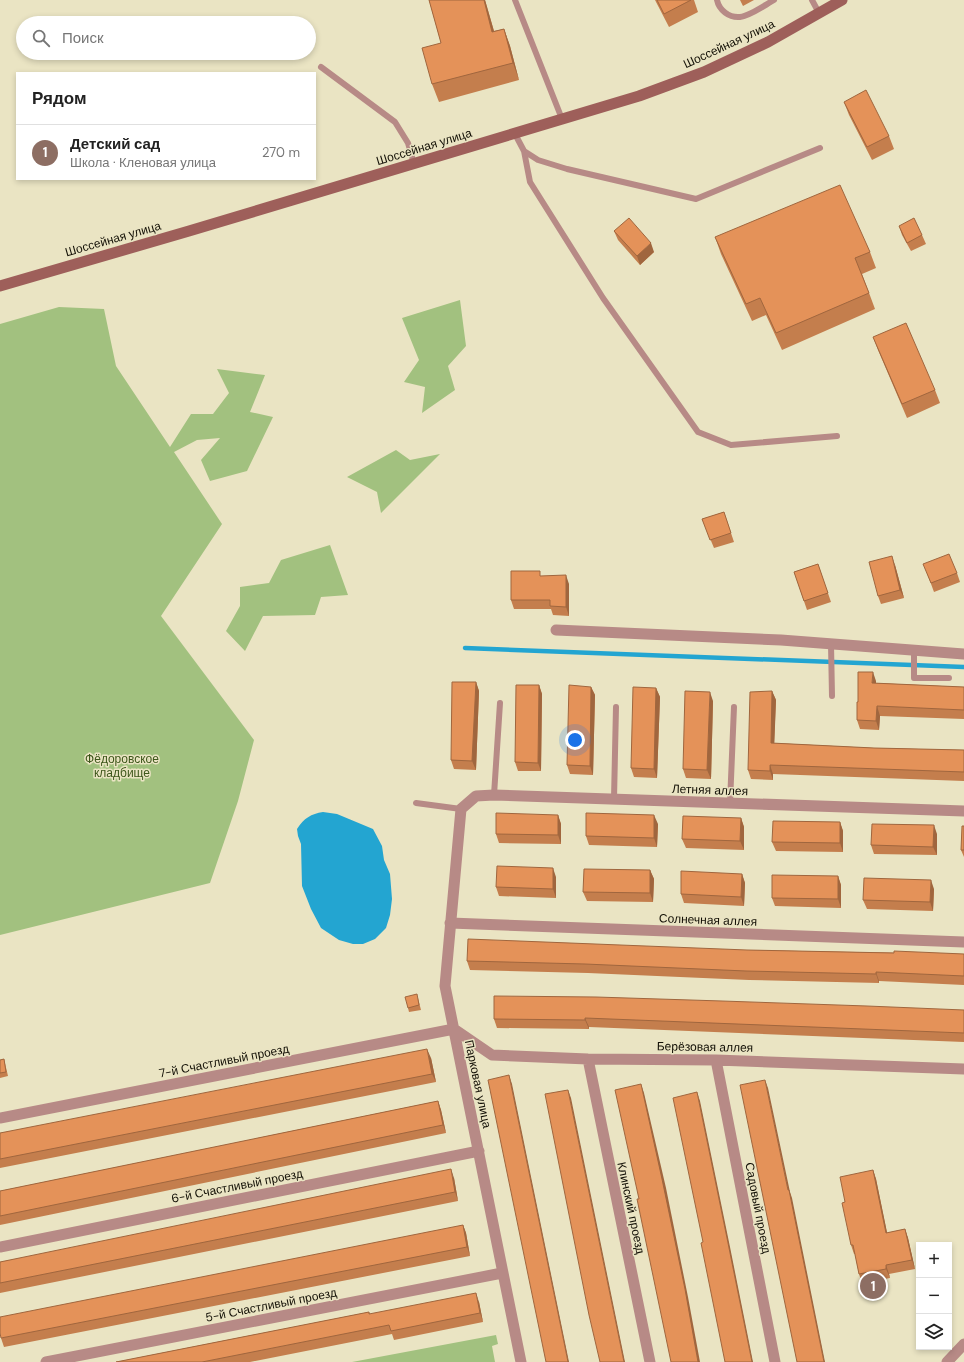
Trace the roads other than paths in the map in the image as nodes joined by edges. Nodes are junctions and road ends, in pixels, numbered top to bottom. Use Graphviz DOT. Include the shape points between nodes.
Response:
graph roads {
  1 [pos="515,0"];
  2 [pos="717,0"];
  3 [pos="774,0"];
  4 [pos="812,0"];
  5 [pos="842,0"];
  6 [pos="819,13"];
  7 [pos="322,67"];
  8 [pos="562,119"];
  9 [pos="515,134"];
  10 [pos="820,148"];
  11 [pos="524,151"];
  12 [pos="414,164"];
  13 [pos="0,286"];
  14 [pos="837,436"];
  15 [pos="556,630"];
  16 [pos="831,644"];
  17 [pos="914,650"];
  18 [pos="964,654"];
  19 [pos="949,678"];
  20 [pos="832,696"];
  21 [pos="500,702"];
  22 [pos="616,706"];
  23 [pos="734,707"];
  24 [pos="494,796"];
  25 [pos="614,800"];
  26 [pos="416,803"];
  27 [pos="730,803"];
  28 [pos="461,809"];
  29 [pos="964,811"];
  30 [pos="450,923"];
  31 [pos="964,942"];
  32 [pos="454,1029"];
  33 [pos="588,1059"];
  34 [pos="716,1060"];
  35 [pos="964,1068"];
  36 [pos="0,1118"];
  37 [pos="478,1151"];
  38 [pos="0,1247"];
  39 [pos="502,1273"];
  40 [pos="964,1344"];
  41 [pos="46,1362"];
  42 [pos="521,1362"];
  43 [pos="650,1362"];
  44 [pos="775,1362"];
  45 [pos="947,1362"];
  1 -- 8 [label="lane"];
  2 -- 3 [label="lane" via="718,6 726,14 740,17"];
  4 -- 6 [label="lane"];
  5 -- 6 [label="main road, Шоссейная улица"];
  6 -- 8 [label="main road, Шоссейная улица" via="768,42 704,72 639,96"];
  7 -- 12 [label="lane" via="395,122 408,143"];
  8 -- 9 [label="main road, Шоссейная улица"];
  9 -- 11 [label="lane"];
  9 -- 12 [label="main road, Шоссейная улица"];
  10 -- 11 [label="lane" via="696,199 567,169 538,160"];
  11 -- 14 [label="lane" via="530,182 603,298 698,432 731,445"];
  12 -- 13 [label="main road, Шоссейная улица"];
  15 -- 16 [label="street"];
  16 -- 17 [label="street"];
  16 -- 20 [label="lane"];
  17 -- 18 [label="street"];
  17 -- 19 [label="lane" via="914,678"];
  21 -- 24 [label="lane"];
  22 -- 25 [label="lane"];
  23 -- 27 [label="lane"];
  24 -- 25 [label="street, Летняя аллея"];
  24 -- 28 [label="street, Летняя аллея" via="476,796"];
  25 -- 27 [label="street, Летняя аллея"];
  26 -- 28 [label="lane"];
  27 -- 29 [label="street, Летняя аллея"];
  28 -- 30 [label="street, Парковая улица"];
  30 -- 31 [label="street, Солнечная аллея"];
  30 -- 32 [label="street, Парковая улица" via="445,986"];
  32 -- 33 [label="street, Берёзовая аллея" via="492,1055"];
  32 -- 36 [label="street, 7-й Счастливый проезд"];
  32 -- 37 [label="street, Парковая улица"];
  33 -- 34 [label="street, Берёзовая аллея"];
  33 -- 43 [label="street, Клинский проезд"];
  34 -- 35 [label="street, Берёзовая аллея"];
  34 -- 44 [label="street, Садовый проезд"];
  37 -- 38 [label="street, 6-й Счастливый проезд"];
  37 -- 39 [label="street, Парковая улица"];
  39 -- 41 [label="street, 5-й Счастливый проезд"];
  39 -- 42 [label="street, Парковая улица"];
  40 -- 45 [label="street"];
}
